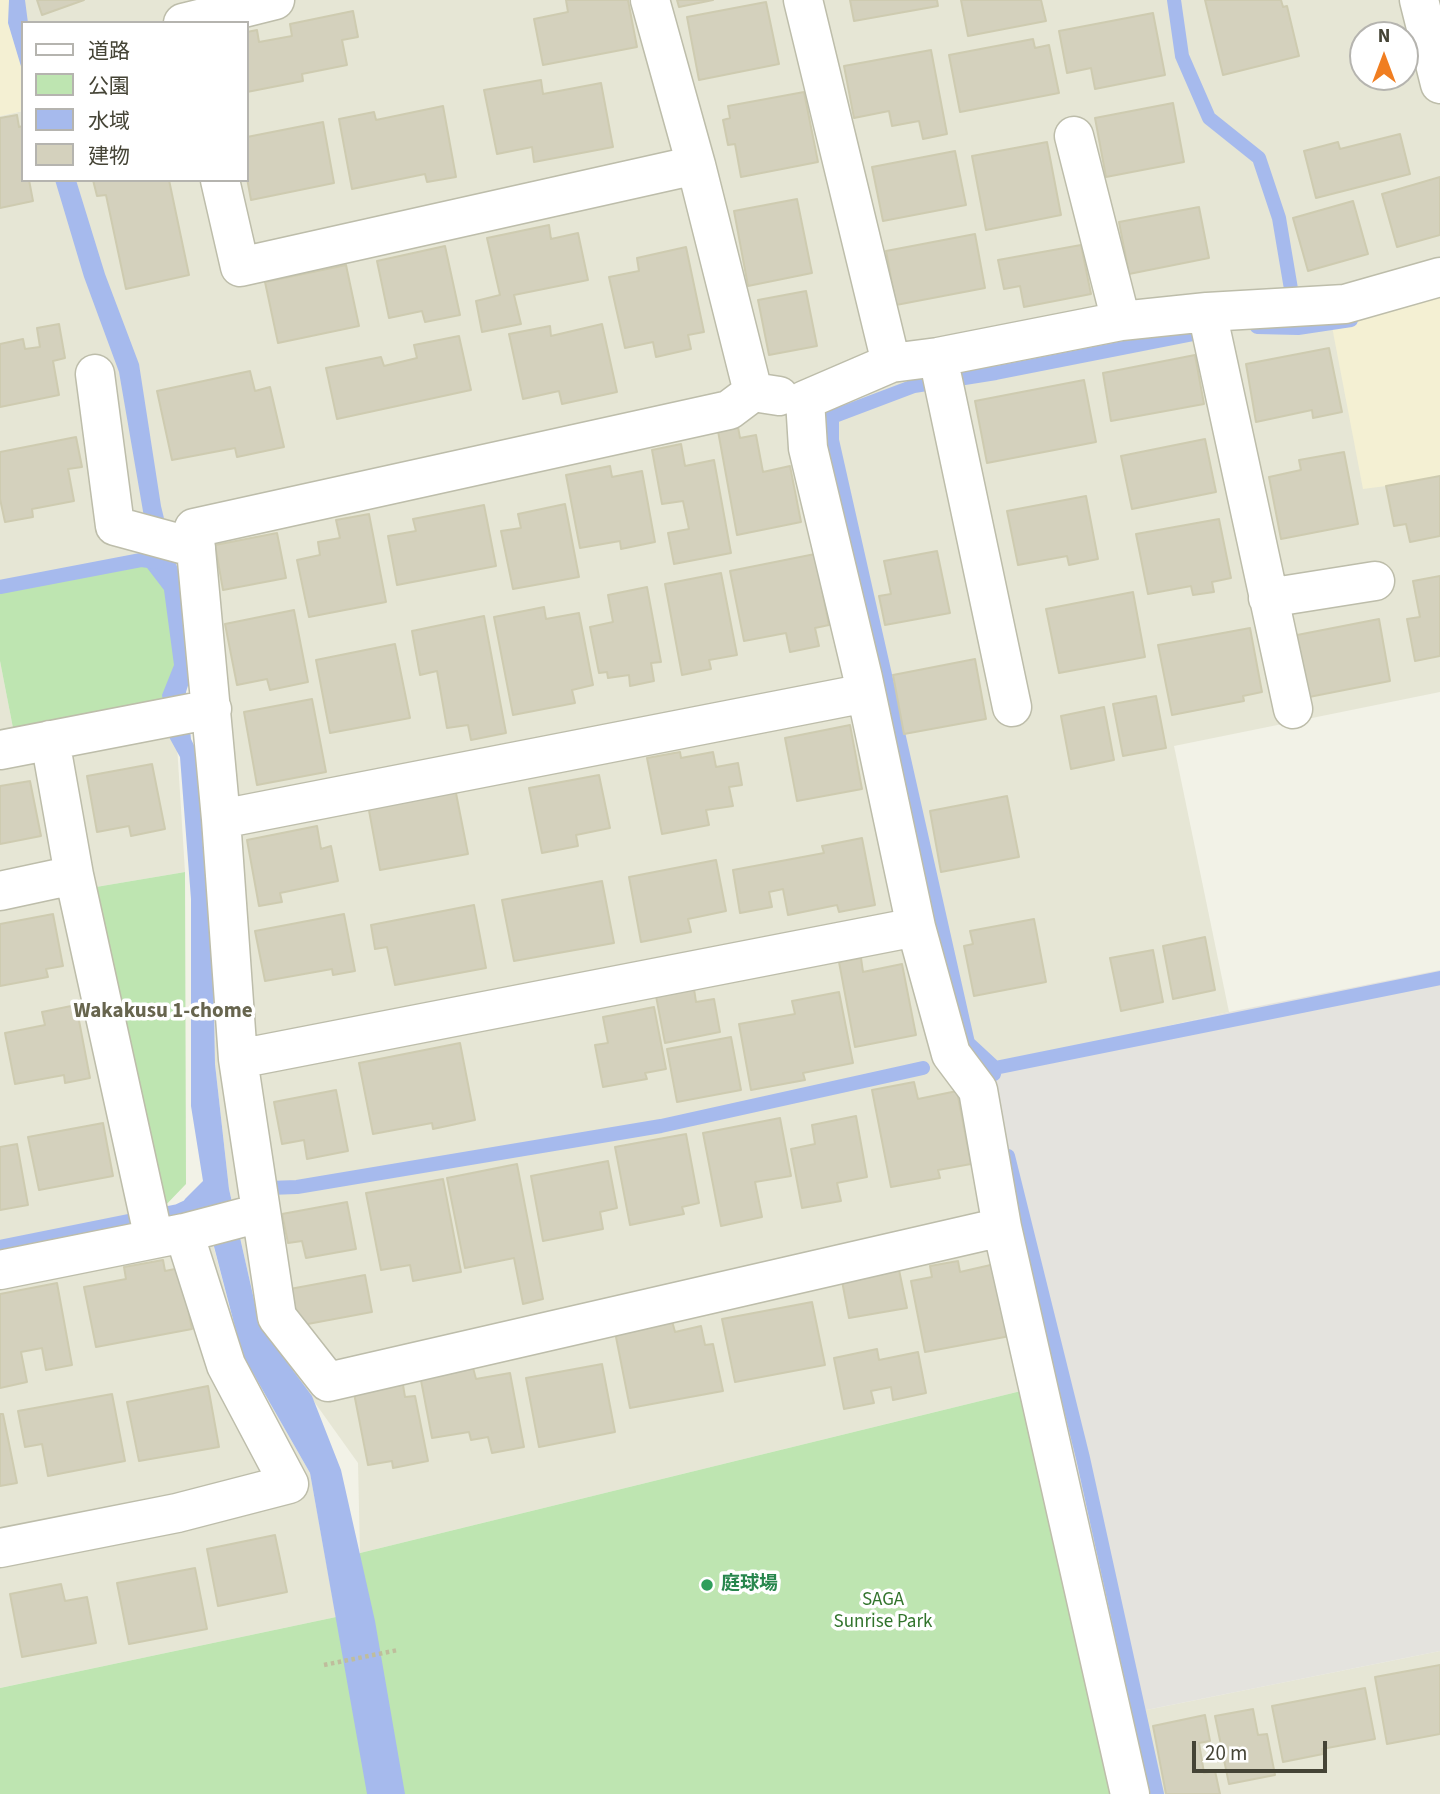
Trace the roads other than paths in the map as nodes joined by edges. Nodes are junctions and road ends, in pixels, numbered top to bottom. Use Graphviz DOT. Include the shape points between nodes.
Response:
graph roads {
  1 [pos="275,0"];
  2 [pos="650,0"];
  3 [pos="803,0"];
  4 [pos="1419,0"];
  5 [pos="191,21"];
  6 [pos="1440,84"];
  7 [pos="1074,136"];
  8 [pos="696,165"];
  9 [pos="219,182"];
  10 [pos="1440,277"];
  11 [pos="1207,312"];
  12 [pos="1121,321"];
  13 [pos="938,357"];
  14 [pos="891,363"];
  15 [pos="95,374"];
  16 [pos="753,392"];
  17 [pos="805,400"];
  18 [pos="186,545"];
  19 [pos="1375,581"];
  20 [pos="1268,598"];
  21 [pos="866,692"];
  22 [pos="1012,707"];
  23 [pos="212,709"];
  24 [pos="1293,709"];
  25 [pos="50,740"];
  26 [pos="0,750"];
  27 [pos="221,820"];
  28 [pos="74,875"];
  29 [pos="0,891"];
  30 [pos="916,927"];
  31 [pos="238,1059"];
  32 [pos="260,1213"];
  33 [pos="1002,1227"];
  34 [pos="169,1236"];
  35 [pos="0,1270"];
  36 [pos="0,1548"];
  37 [pos="1130,1794"];
  1 -- 5 [label="street"];
  2 -- 8 [label="street"];
  3 -- 14 [label="street"];
  4 -- 6 [label="street"];
  7 -- 12 [label="street"];
  8 -- 9 [label="street" via="240,267"];
  8 -- 16 [label="street"];
  10 -- 11 [label="street" via="1345,304"];
  11 -- 12 [label="street"];
  11 -- 20 [label="street"];
  12 -- 13 [label="street"];
  13 -- 14 [label="street"];
  13 -- 22 [label="street"];
  14 -- 17 [label="street"];
  15 -- 18 [label="street" via="115,526"];
  16 -- 17 [label="street"];
  16 -- 18 [label="street" via="729,410 194,528"];
  17 -- 21 [label="street" via="808,448"];
  18 -- 23 [label="street"];
  19 -- 20 [label="street"];
  20 -- 24 [label="street"];
  21 -- 27 [label="street"];
  21 -- 30 [label="street"];
  23 -- 25 [label="street"];
  23 -- 27 [label="street"];
  25 -- 26 [label="street"];
  25 -- 28 [label="street"];
  27 -- 31 [label="street"];
  28 -- 29 [label="street"];
  28 -- 34 [label="street" via="146,1201"];
  30 -- 31 [label="street"];
  30 -- 33 [label="street" via="951,1054 978,1090"];
  31 -- 32 [label="street"];
  32 -- 33 [label="street" via="277,1317 328,1382"];
  32 -- 34 [label="street"];
  33 -- 37 [label="street"];
  34 -- 35 [label="street"];
  34 -- 36 [label="street" via="226,1365 289,1484 177,1513"];
}
